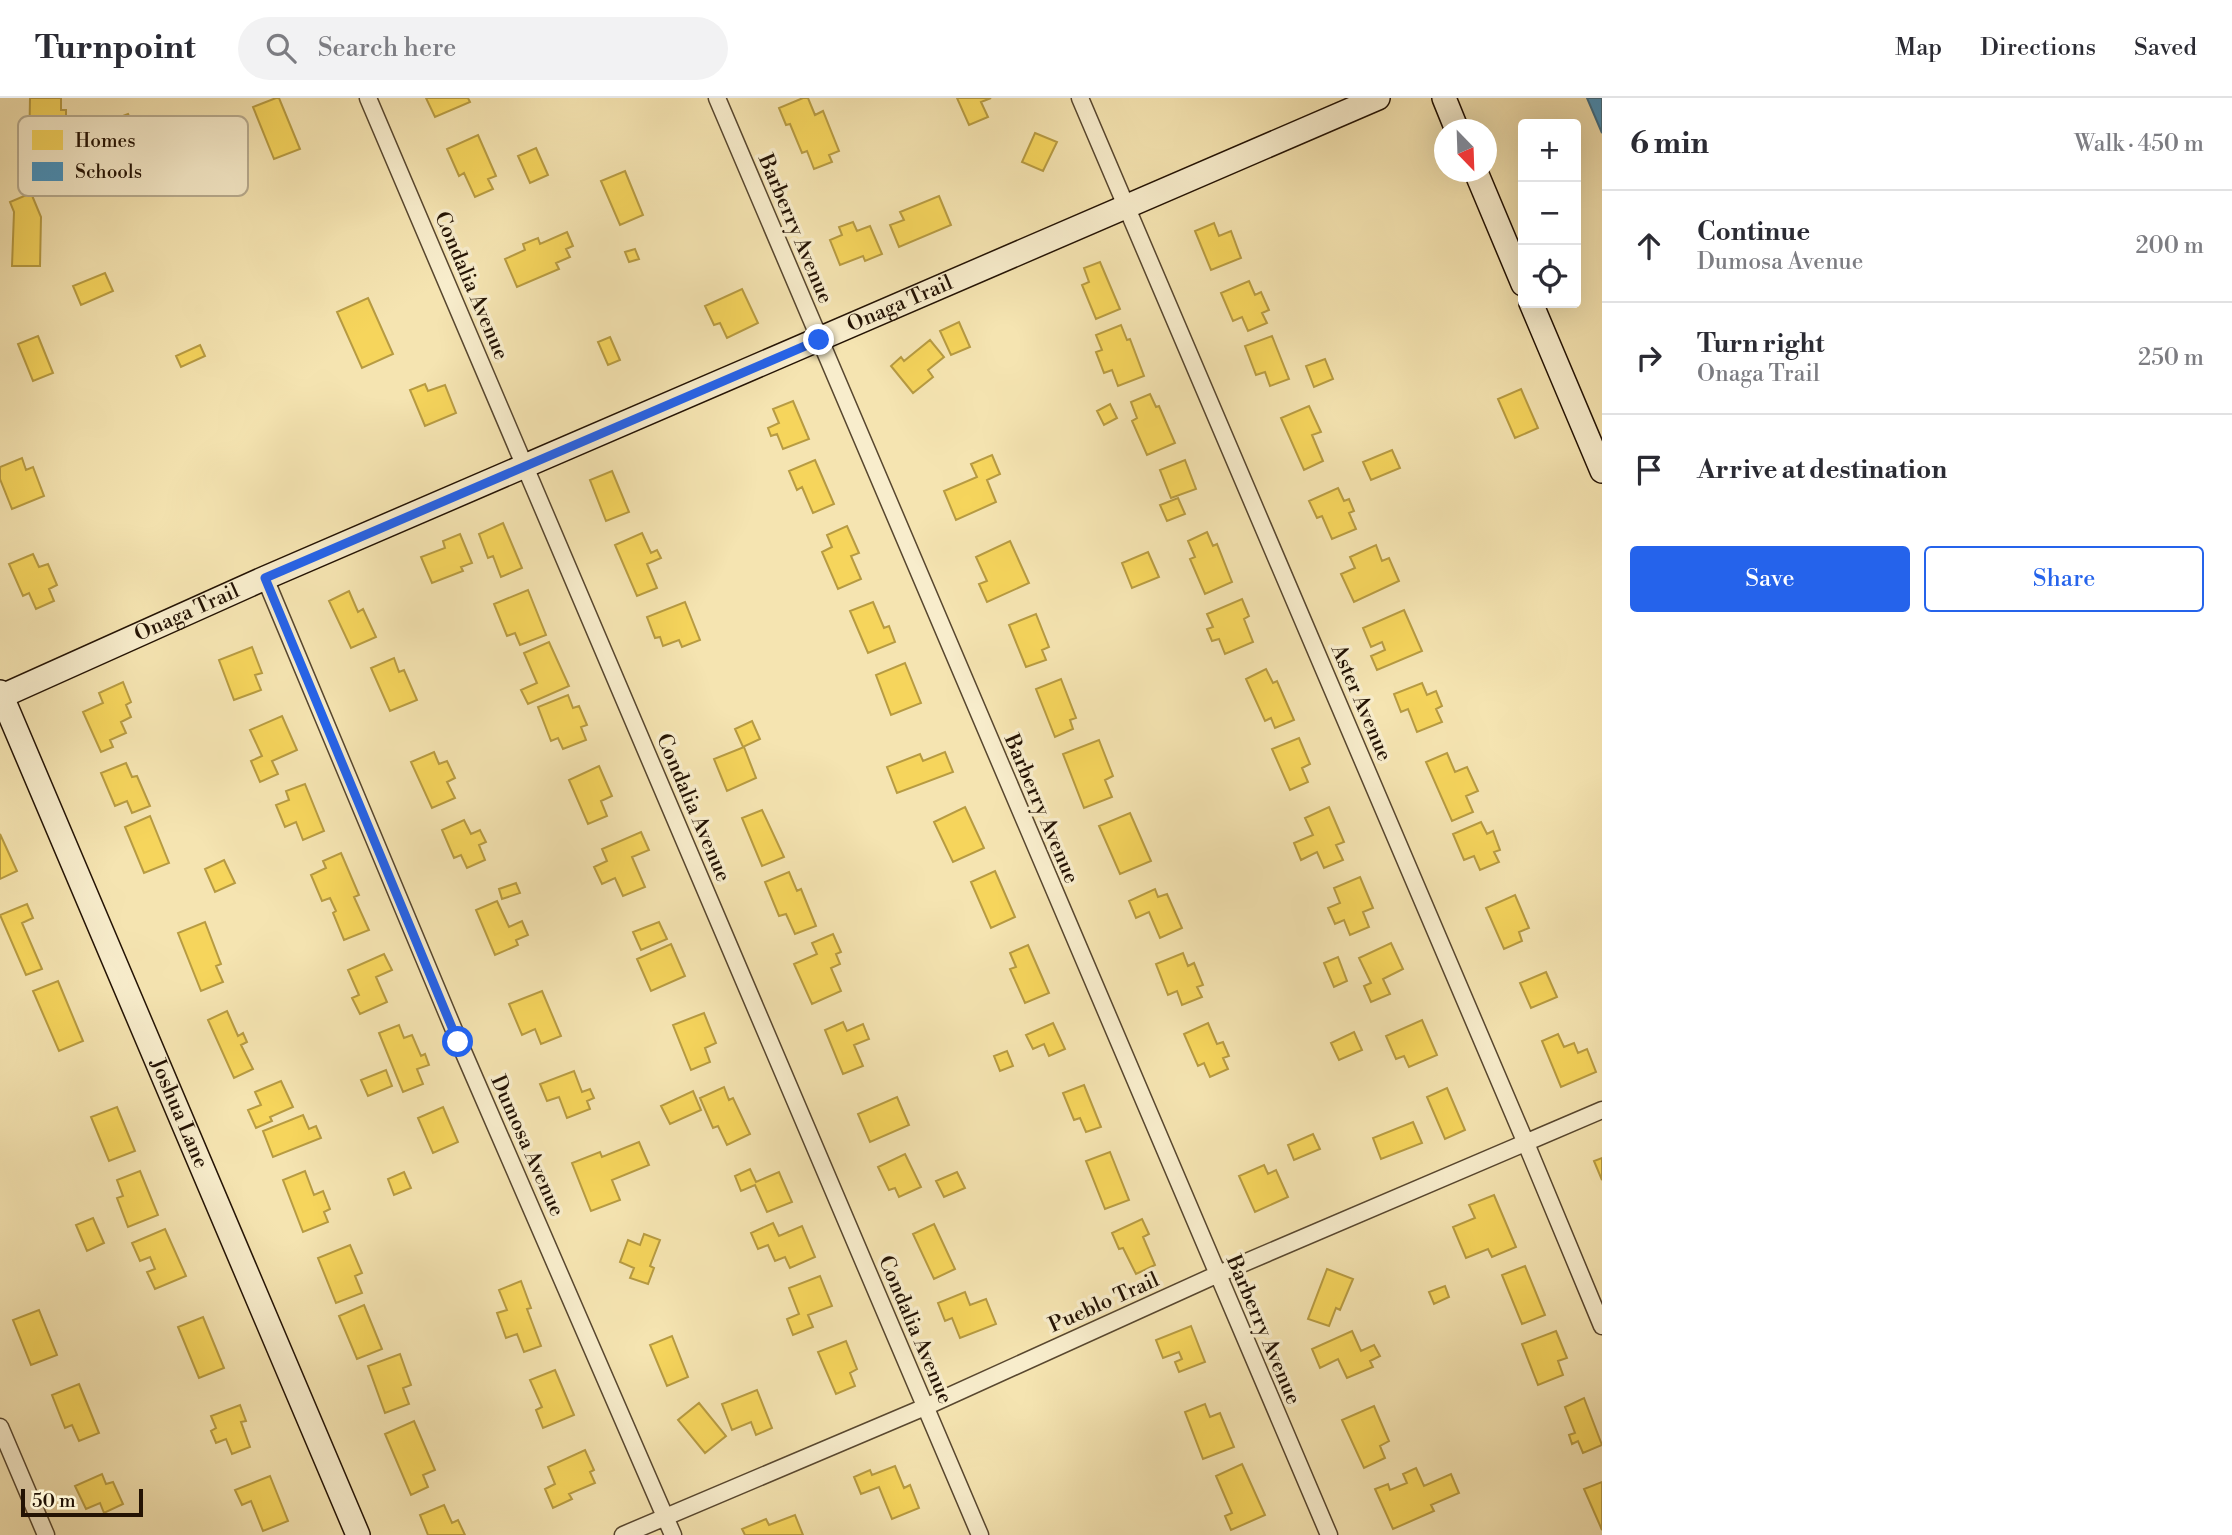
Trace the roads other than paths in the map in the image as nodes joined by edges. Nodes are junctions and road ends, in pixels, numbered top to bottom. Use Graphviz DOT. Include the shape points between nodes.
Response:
graph roads {
  1 [pos="368,98"];
  2 [pos="717,98"];
  3 [pos="1080,98"];
  4 [pos="1378,98"];
  5 [pos="1444,98"];
  6 [pos="1453,119"];
  7 [pos="1480,182"];
  8 [pos="1126,207"];
  9 [pos="1518,272"];
  10 [pos="1533,308"];
  11 [pos="819,340"];
  12 [pos="525,467"];
  13 [pos="1602,471"];
  14 [pos="265,578"];
  15 [pos="1,695"];
  16 [pos="1602,1110"];
  17 [pos="1525,1141"];
  18 [pos="1216,1275"];
  19 [pos="1602,1326"];
  20 [pos="925,1406"];
  21 [pos="0,1427"];
  22 [pos="665,1517"];
  23 [pos="46,1535"];
  24 [pos="358,1535"];
  25 [pos="623,1535"];
  26 [pos="673,1535"];
  27 [pos="980,1535"];
  28 [pos="1329,1535"];
  1 -- 12 [label="street, Condalia Avenue"];
  2 -- 11 [label="street, Barberry Avenue"];
  3 -- 8 [label="street, Aster Avenue"];
  4 -- 8 [label="street, Onaga Trail"];
  5 -- 6 [label="street"];
  7 -- 9 [label="street"];
  8 -- 11 [label="street, Onaga Trail"];
  8 -- 17 [label="street, Aster Avenue"];
  10 -- 13 [label="street"];
  11 -- 12 [label="street, Onaga Trail"];
  11 -- 18 [label="street, Barberry Avenue"];
  12 -- 14 [label="street, Onaga Trail"];
  12 -- 20 [label="street, Condalia Avenue"];
  14 -- 15 [label="street, Onaga Trail"];
  14 -- 22 [label="street, Dumosa Avenue" via="458,1042"];
  15 -- 24 [label="street, Joshua Lane"];
  16 -- 17 [label="street, Pueblo Trail"];
  17 -- 18 [label="street, Pueblo Trail"];
  17 -- 19 [label="street, Aster Avenue"];
  18 -- 20 [label="street, Pueblo Trail"];
  18 -- 28 [label="street, Barberry Avenue"];
  20 -- 22 [label="street, Pueblo Trail"];
  20 -- 27 [label="street, Condalia Avenue"];
  21 -- 23 [label="street"];
  22 -- 25 [label="street, Pueblo Trail"];
  22 -- 26 [label="street, Dumosa Avenue"];
}
